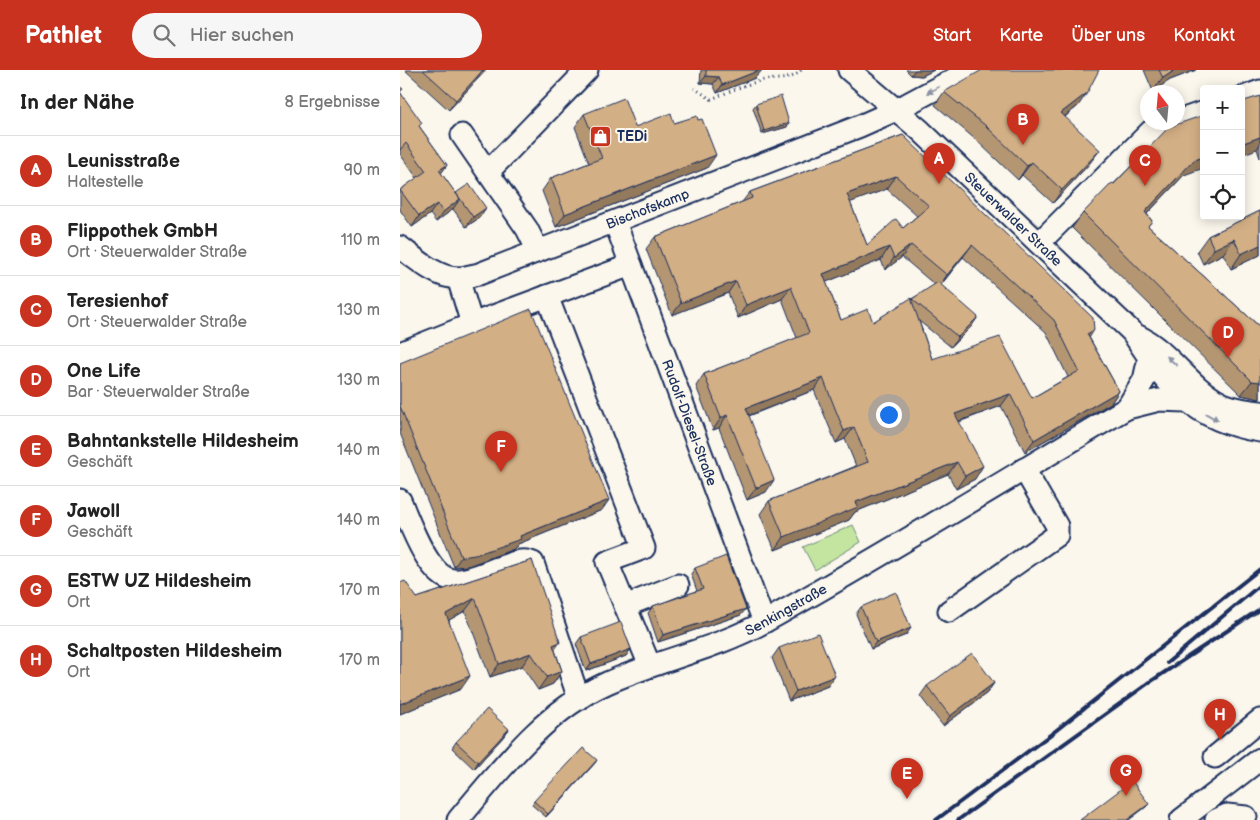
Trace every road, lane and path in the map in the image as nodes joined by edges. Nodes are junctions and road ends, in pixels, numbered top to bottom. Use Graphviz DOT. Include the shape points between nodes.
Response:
graph roads {
  1 [pos="587,70"];
  2 [pos="801,70"];
  3 [pos="850,70"];
  4 [pos="971,70"];
  5 [pos="755,75"];
  6 [pos="761,80"];
  7 [pos="694,88"];
  8 [pos="1260,91"];
  9 [pos="1245,97"];
  10 [pos="896,110"];
  11 [pos="1200,113"];
  12 [pos="1185,119"];
  13 [pos="1154,130"];
  14 [pos="462,135"];
  15 [pos="488,172"];
  16 [pos="615,222"];
  17 [pos="1039,243"];
  18 [pos="400,247"];
  19 [pos="538,251"];
  20 [pos="632,265"];
  21 [pos="458,278"];
  22 [pos="547,296"];
  23 [pos="472,324"];
  24 [pos="1132,332"];
  25 [pos="400,353"];
  26 [pos="1149,358"];
  27 [pos="1185,401"];
  28 [pos="1127,408"];
  29 [pos="1260,412"];
  30 [pos="1260,431"];
  31 [pos="1024,469"];
  32 [pos="400,500"];
  33 [pos="678,585"];
  34 [pos="625,606"];
  35 [pos="949,612"];
  36 [pos="764,622"];
  37 [pos="650,666"];
  38 [pos="579,699"];
  39 [pos="1260,720"];
  40 [pos="1215,757"];
  41 [pos="1260,759"];
  42 [pos="1249,814"];
  43 [pos="458,820"];
  44 [pos="1181,820"];
  45 [pos="1216,820"];
  1 -- 15 [label="street"];
  2 -- 6 [label="path" via="780,80"];
  3 -- 10 [label="street, Steuerwalder Straße"];
  4 -- 10 [label="street, Bischofskamp, one-way"];
  5 -- 6 [label="path"];
  6 -- 7 [label="path" via="711,99"];
  8 -- 9 [label="street"];
  10 -- 16 [label="street, Bischofskamp"];
  10 -- 17 [label="street, Steuerwalder Straße"];
  11 -- 12 [label="street"];
  13 -- 17 [label="street"];
  14 -- 15 [label="street"];
  15 -- 19 [label="street"];
  16 -- 19 [label="street, Bischofskamp"];
  16 -- 20 [label="street, Rudolf-Diesel-Straße"];
  17 -- 24 [label="street, Steuerwalder Straße"];
  18 -- 21 [label="street" via="414,268"];
  19 -- 21 [label="street, Bischofskamp" via="479,274"];
  20 -- 22 [label="street"];
  20 -- 36 [label="street, Rudolf-Diesel-Straße"];
  21 -- 23 [label="street"];
  22 -- 23 [label="street"];
  22 -- 34 [label="street" via="644,548 607,562"];
  23 -- 25 [label="street"];
  24 -- 26 [label="street, Steuerwalder Straße"];
  29 -- 24 [label="street, Steuerwalder Straße, one-way" via="1239,409 1207,394 1154,344"];
  26 -- 27 [label="street, Steuerwalder Straße"];
  26 -- 28 [label="street, Senkingstraße" via="1144,380"];
  27 -- 28 [label="street, Senkingstraße" via="1159,400"];
  27 -- 30 [label="street, Steuerwalder Straße, one-way" via="1221,422"];
  28 -- 31 [label="street, Senkingstraße"];
  31 -- 35 [label="street" via="1057,526 1057,535"];
  31 -- 36 [label="street, Senkingstraße"];
  32 -- 38 [label="street" via="434,570 446,578 462,580 517,561 533,563"];
  33 -- 34 [label="street"];
  34 -- 37 [label="street"];
  36 -- 37 [label="street, Senkingstraße"];
  37 -- 38 [label="street, Senkingstraße"];
  38 -- 43 [label="street, Senkingstraße" via="550,719 518,748"];
  39 -- 40 [label="street"];
  41 -- 44 [label="street"];
  42 -- 45 [label="street" via="1227,815"];
}
